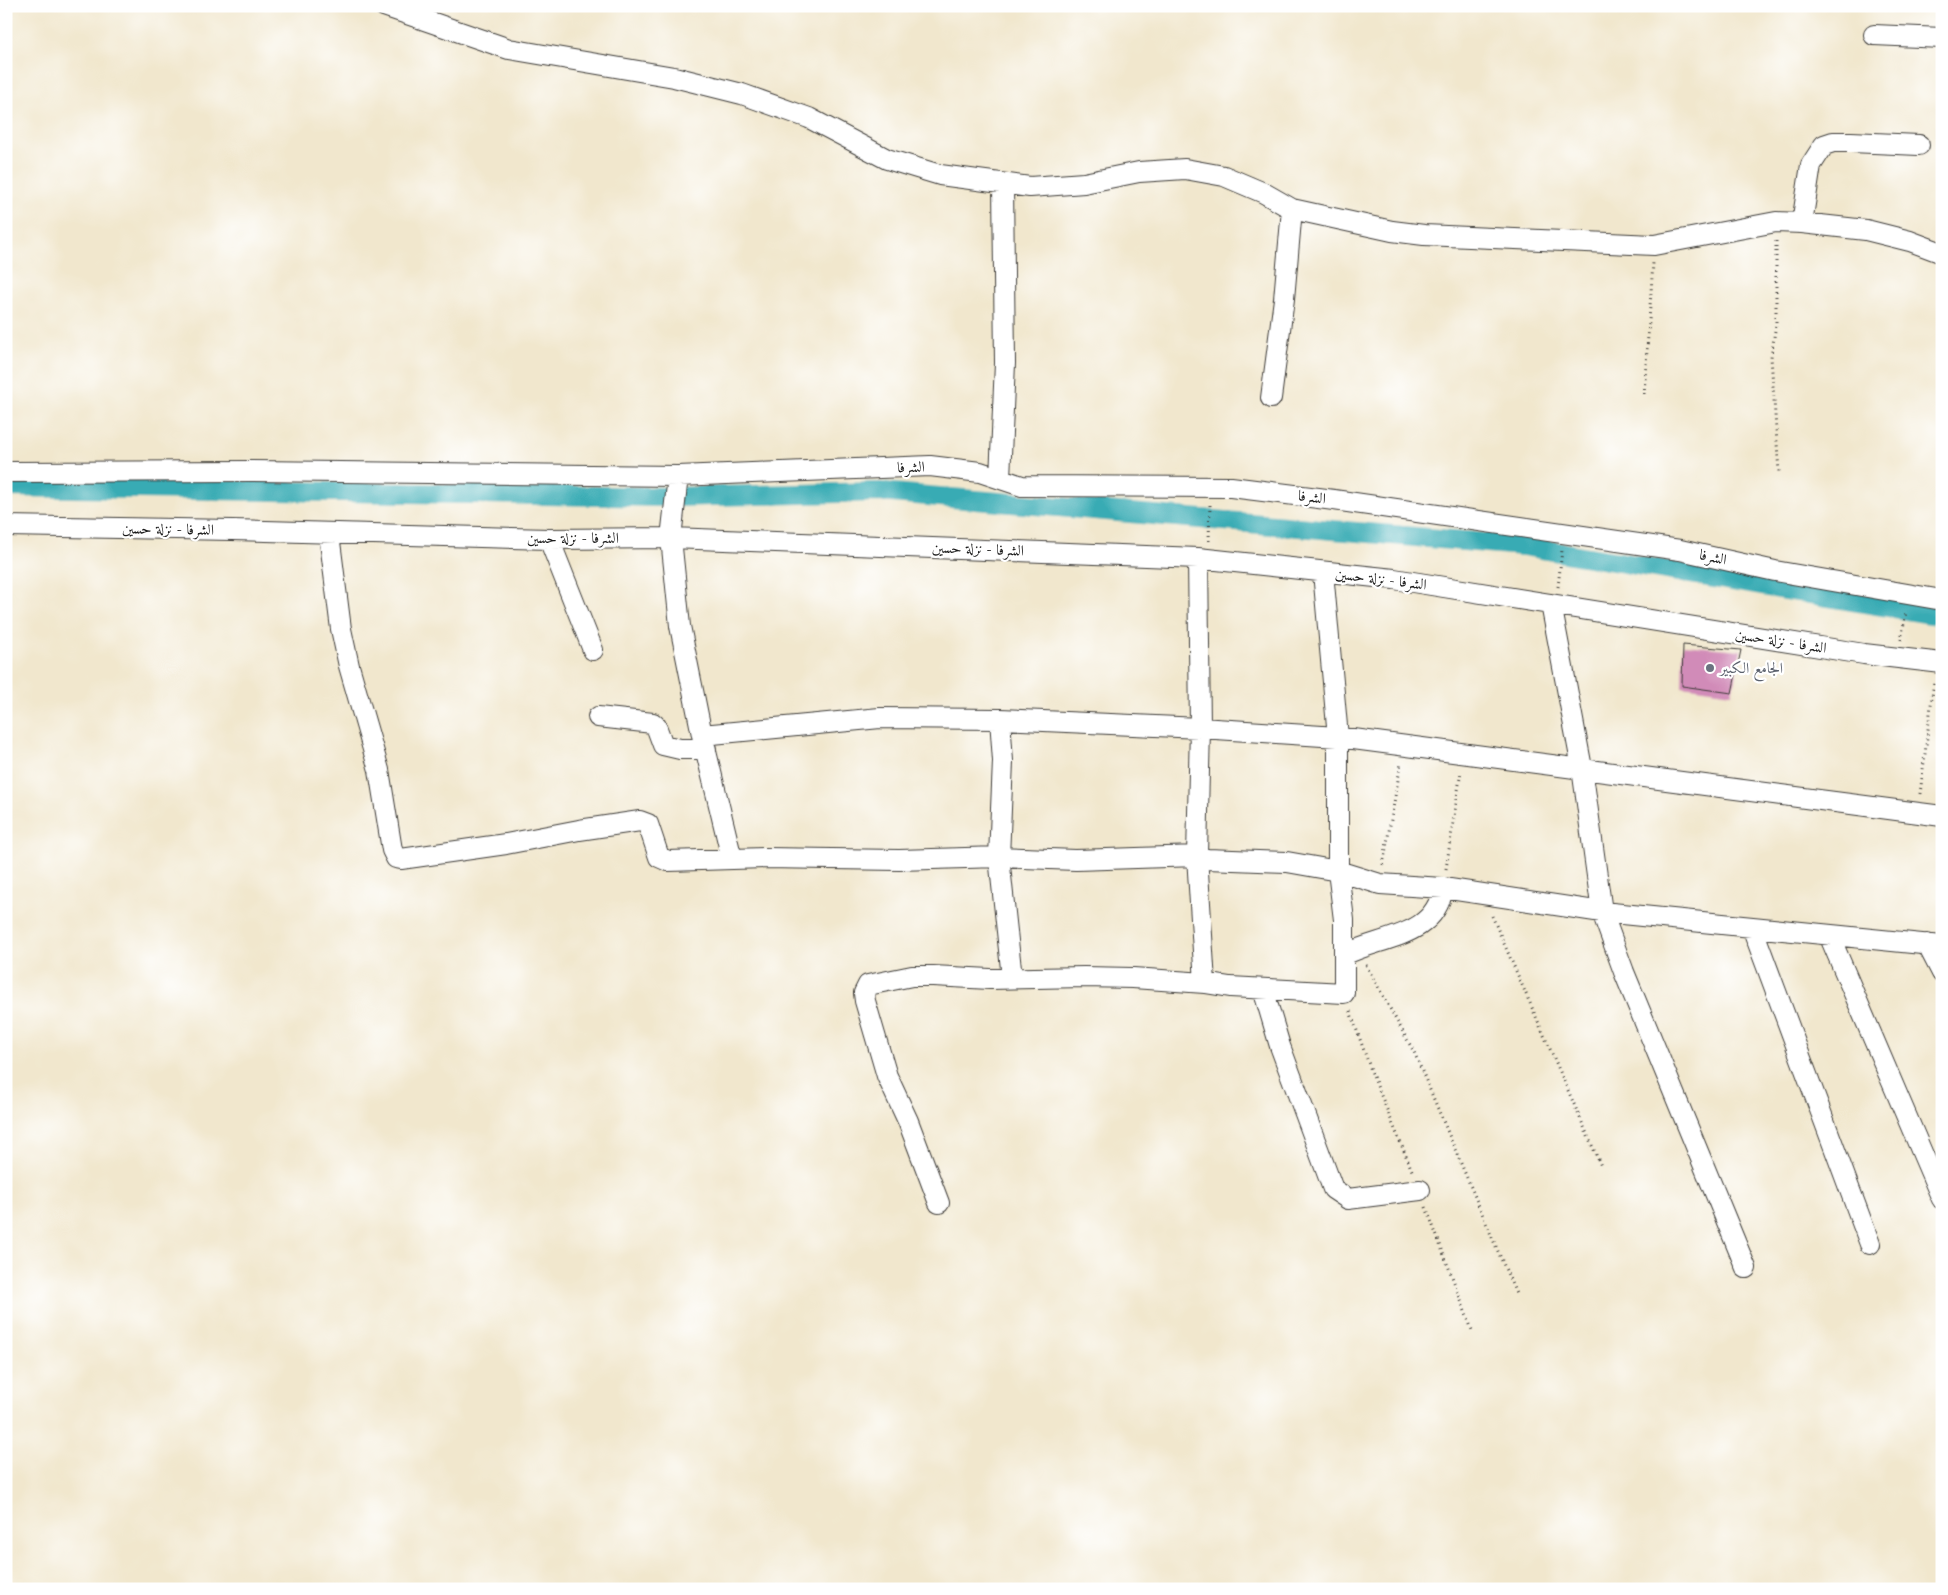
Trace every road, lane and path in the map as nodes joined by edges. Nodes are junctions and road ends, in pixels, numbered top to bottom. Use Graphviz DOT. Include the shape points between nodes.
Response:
graph roads {
  1 [pos="384,6"];
  2 [pos="1874,35"];
  3 [pos="1942,38"];
  4 [pos="1919,145"];
  5 [pos="1003,184"];
  6 [pos="1292,209"];
  7 [pos="1776,222"];
  8 [pos="1802,223"];
  9 [pos="1654,245"];
  10 [pos="1942,252"];
  11 [pos="1644,394"];
  12 [pos="1271,398"];
  13 [pos="6,472"];
  14 [pos="1779,472"];
  15 [pos="1000,478"];
  16 [pos="677,481"];
  17 [pos="1210,497"];
  18 [pos="6,526"];
  19 [pos="1209,530"];
  20 [pos="329,534"];
  21 [pos="671,538"];
  22 [pos="549,539"];
  23 [pos="1563,541"];
  24 [pos="1198,558"];
  25 [pos="1560,569"];
  26 [pos="1323,572"];
  27 [pos="1942,600"];
  28 [pos="1551,604"];
  29 [pos="593,650"];
  30 [pos="1939,663"];
  31 [pos="598,717"];
  32 [pos="1000,719"];
  33 [pos="1200,728"];
  34 [pos="1338,737"];
  35 [pos="704,742"];
  36 [pos="1404,746"];
  37 [pos="1464,753"];
  38 [pos="1582,768"];
  39 [pos="1918,812"];
  40 [pos="1942,816"];
  41 [pos="1197,856"];
  42 [pos="998,857"];
  43 [pos="732,859"];
  44 [pos="1338,871"];
  45 [pos="1380,884"];
  46 [pos="1443,888"];
  47 [pos="1482,894"];
  48 [pos="1602,912"];
  49 [pos="1752,927"];
  50 [pos="1829,935"];
  51 [pos="1934,945"];
  52 [pos="1351,951"];
  53 [pos="1942,973"];
  54 [pos="1012,978"];
  55 [pos="1205,983"];
  56 [pos="1264,989"];
  57 [pos="1344,993"];
  58 [pos="1601,1166"];
  59 [pos="1420,1190"];
  60 [pos="1942,1199"];
  61 [pos="939,1203"];
  62 [pos="1870,1244"];
  63 [pos="1746,1268"];
  64 [pos="1516,1294"];
  65 [pos="1472,1330"];
  1 -- 5 [label="street" via="509,49 719,87 781,106 887,159 940,175"];
  2 -- 3 [label="street"];
  4 -- 8 [label="street" via="1851,142 1824,145 1811,165"];
  5 -- 6 [label="street" via="1030,187 1075,184 1139,172 1185,169 1224,176"];
  5 -- 15 [label="street" via="1005,363"];
  6 -- 9 [label="street" via="1424,235"];
  6 -- 12 [label="street"];
  7 -- 8 [label="street"];
  7 -- 9 [label="street"];
  7 -- 14 [label="path" via="1776,324 1771,357"];
  8 -- 10 [label="street" via="1866,230"];
  9 -- 11 [label="path"];
  13 -- 16 [label="street, الشرفا" via="252,471"];
  15 -- 16 [label="street, الشرفا" via="980,472 915,466"];
  15 -- 27 [label="street, الشرفا" via="1035,487 1252,489 1680,550 1775,571"];
  16 -- 21 [label="street"];
  17 -- 19 [label="path"];
  18 -- 20 [label="street, الشرفا - نزلة حسين"];
  20 -- 22 [label="street, الشرفا - نزلة حسين"];
  20 -- 43 [label="street" via="341,629 373,747 396,858 407,860 640,821 648,824 663,861"];
  21 -- 22 [label="street, الشرفا - نزلة حسين"];
  21 -- 24 [label="street, الشرفا - نزلة حسين"];
  21 -- 35 [label="street" via="680,626"];
  22 -- 29 [label="street"];
  23 -- 25 [label="path"];
  24 -- 26 [label="street, الشرفا - نزلة حسين"];
  24 -- 33 [label="street"];
  26 -- 28 [label="street, الشرفا - نزلة حسين" via="1394,579"];
  26 -- 34 [label="street"];
  28 -- 30 [label="street, الشرفا - نزلة حسين"];
  28 -- 38 [label="street"];
  30 -- 39 [label="path"];
  31 -- 35 [label="street" via="653,723 663,745 680,749"];
  32 -- 33 [label="street"];
  32 -- 35 [label="street" via="880,718"];
  32 -- 42 [label="street" via="1003,761"];
  33 -- 34 [label="street"];
  33 -- 41 [label="street"];
  34 -- 36 [label="street"];
  34 -- 44 [label="street"];
  35 -- 43 [label="street"];
  36 -- 37 [label="street"];
  36 -- 45 [label="path"];
  37 -- 38 [label="street"];
  37 -- 46 [label="path"];
  38 -- 39 [label="street"];
  38 -- 48 [label="street"];
  39 -- 40 [label="street"];
  41 -- 42 [label="street" via="1076,860"];
  41 -- 44 [label="street" via="1287,862"];
  41 -- 55 [label="street"];
  42 -- 43 [label="street"];
  42 -- 54 [label="street"];
  44 -- 45 [label="street"];
  44 -- 52 [label="street"];
  45 -- 46 [label="street"];
  46 -- 47 [label="street"];
  46 -- 52 [label="street" via="1436,908 1426,922 1413,931"];
  47 -- 48 [label="street"];
  47 -- 58 [label="path"];
  48 -- 49 [label="street"];
  48 -- 63 [label="street" via="1627,981"];
  49 -- 50 [label="street"];
  49 -- 62 [label="street"];
  50 -- 51 [label="street"];
  50 -- 60 [label="street"];
  51 -- 53 [label="street"];
  52 -- 57 [label="street"];
  52 -- 64 [label="path" via="1414,1052"];
  54 -- 55 [label="street" via="1123,978"];
  54 -- 61 [label="street" via="912,976 868,985 864,994 887,1076"];
  55 -- 56 [label="street"];
  56 -- 57 [label="street"];
  56 -- 59 [label="street" via="1280,1046 1333,1189 1348,1199"];
  57 -- 59 [label="path" via="1373,1076"];
  59 -- 65 [label="path"];
}
